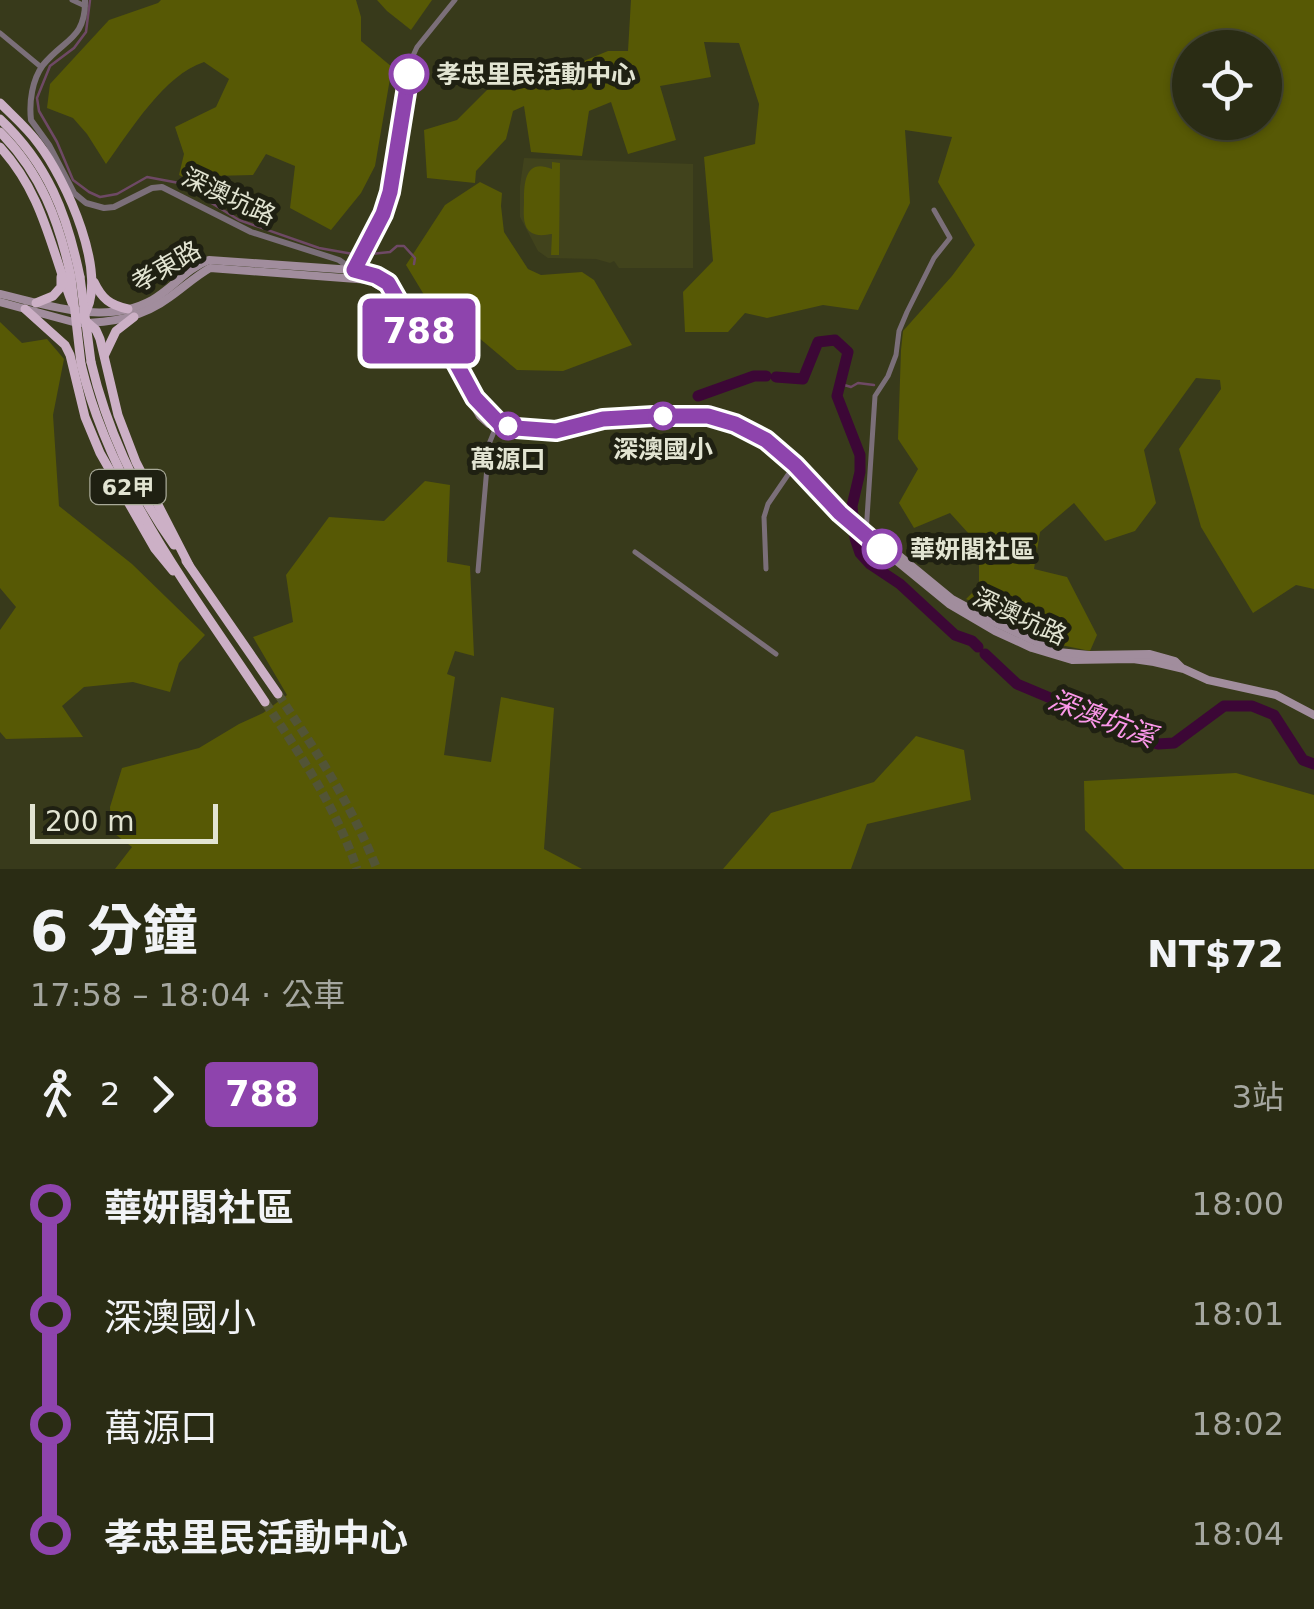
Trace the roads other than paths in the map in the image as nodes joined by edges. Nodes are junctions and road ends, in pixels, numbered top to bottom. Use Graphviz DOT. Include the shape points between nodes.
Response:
graph roads {
  1 [pos="72,0"];
  2 [pos="455,0"];
  3 [pos="85,3"];
  4 [pos="0,33"];
  5 [pos="41,67"];
  6 [pos="0,103"];
  7 [pos="0,119"];
  8 [pos="0,132"];
  9 [pos="0,148"];
  10 [pos="934,210"];
  11 [pos="66,239"];
  12 [pos="89,257"];
  13 [pos="57,259"];
  14 [pos="353,274"];
  15 [pos="0,298"];
  16 [pos="36,302"];
  17 [pos="25,310"];
  18 [pos="131,313"];
  19 [pos="82,318"];
  20 [pos="105,354"];
  21 [pos="86,363"];
  22 [pos="75,378"];
  23 [pos="498,422"];
  24 [pos="795,465"];
  25 [pos="864,531"];
  26 [pos="635,552"];
  27 [pos="189,565"];
  28 [pos="766,569"];
  29 [pos="478,572"];
  30 [pos="197,600"];
  31 [pos="776,654"];
  32 [pos="278,694"];
  33 [pos="266,702"];
  34 [pos="1314,715"];
  1 -- 3 [label="street"];
  2 -- 14 [label="street" via="412,58 390,192"];
  3 -- 5 [label="street" via="80,29"];
  4 -- 5 [label="street"];
  5 -- 14 [label="street, 深澳坑路" via="32,120 86,203 114,207 162,187 251,232 339,260"];
  6 -- 12 [label="highway" via="29,132 68,194"];
  7 -- 11 [label="highway, 62甲" via="42,169"];
  8 -- 11 [label="highway, 62甲" via="35,175"];
  9 -- 13 [label="highway" via="36,199"];
  10 -- 25 [label="street" via="950,238 907,312 888,376 874,396"];
  11 -- 21 [label="highway, 62甲, bridge"];
  12 -- 18 [label="highway" via="101,296"];
  12 -- 19 [label="highway" via="92,296"];
  13 -- 16 [label="highway" via="61,287"];
  13 -- 19 [label="highway"];
  14 -- 18 [label="main road, 孝東路" via="210,268 159,305"];
  14 -- 23 [label="main road, 深澳坑路" via="388,283 408,318 455,361"];
  15 -- 16 [label="main road, 孝東路"];
  15 -- 17 [label="main road, 孝東路"];
  16 -- 19 [label="main road, 孝東路"];
  17 -- 19 [label="main road, 孝東路"];
  17 -- 22 [label="highway" via="65,345"];
  18 -- 19 [label="main road, 孝東路"];
  18 -- 20 [label="highway"];
  19 -- 20 [label="highway" via="96,330"];
  19 -- 22 [label="highway"];
  20 -- 27 [label="highway" via="136,462"];
  21 -- 27 [label="highway, 62甲" via="148,505"];
  21 -- 30 [label="highway, 62甲" via="94,409 115,463"];
  22 -- 30 [label="highway" via="85,418 120,490 155,549"];
  23 -- 24 [label="main road, 深澳坑路" via="556,431 603,419 708,416 751,430"];
  23 -- 29 [label="street" via="490,444"];
  24 -- 25 [label="main road, 深澳坑路"];
  24 -- 28 [label="street" via="764,517"];
  25 -- 34 [label="main road, 深澳坑路" via="952,599 1058,652 1150,654 1208,680 1276,695"];
  26 -- 31 [label="street"];
  27 -- 32 [label="highway, 62甲"];
  30 -- 33 [label="highway, 62甲"];
}
